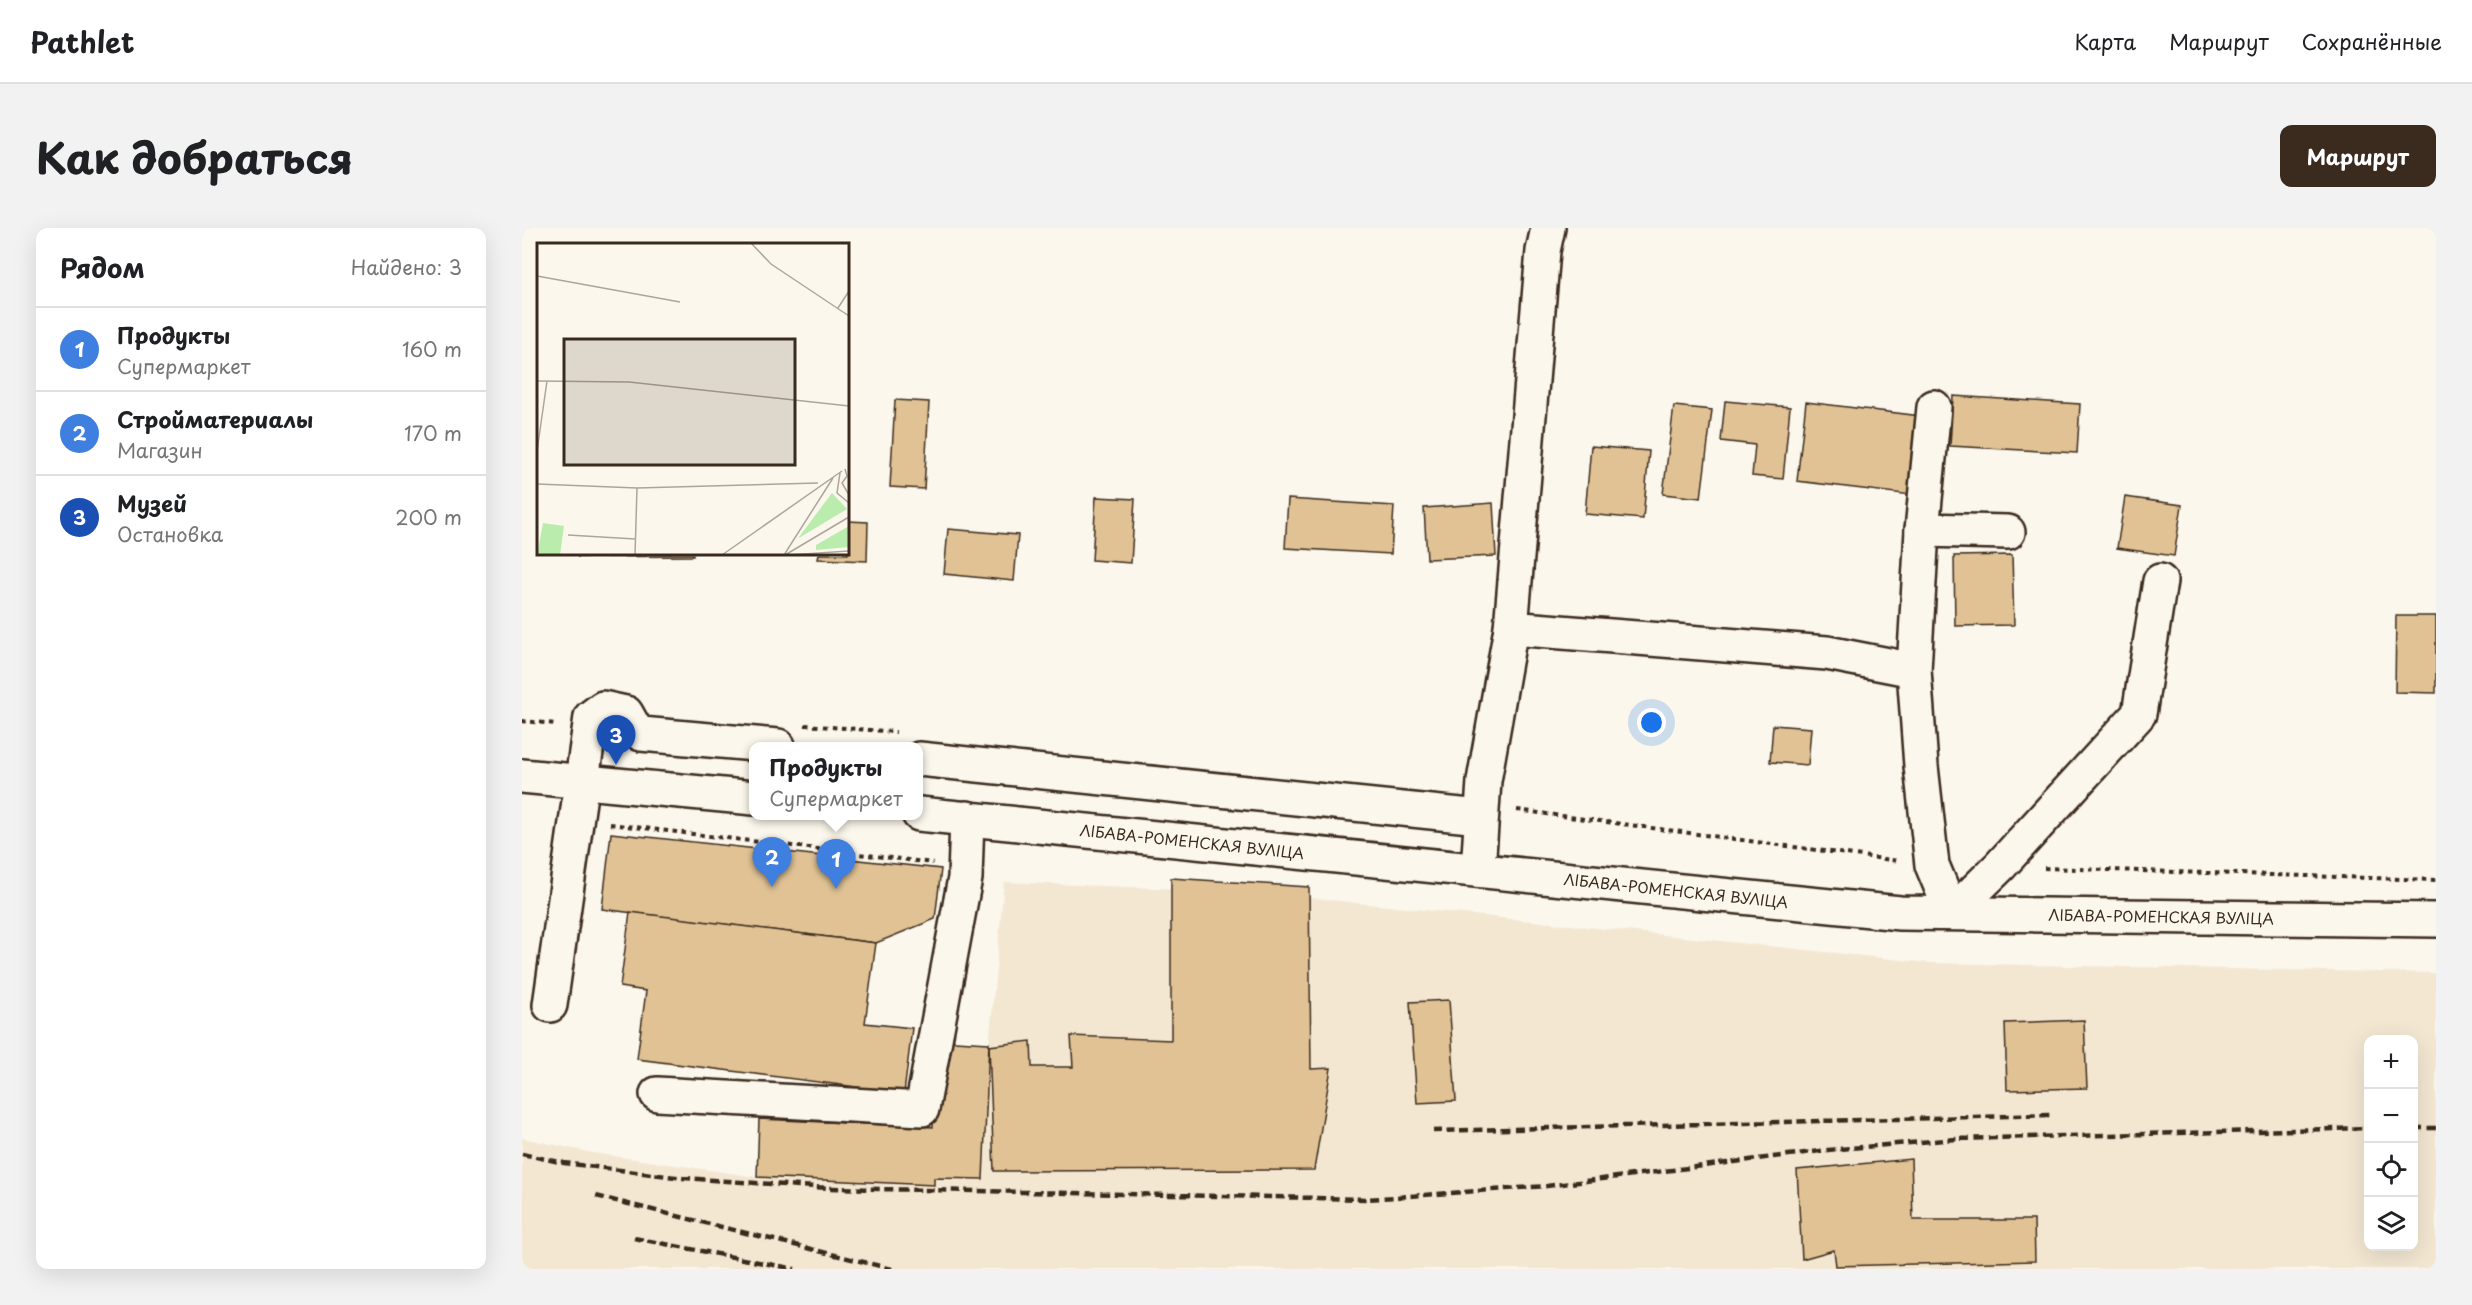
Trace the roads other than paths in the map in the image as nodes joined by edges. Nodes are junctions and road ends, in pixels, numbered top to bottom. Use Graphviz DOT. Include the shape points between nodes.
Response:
graph roads {
  1 [pos="1548,228"];
  2 [pos="1934,408"];
  3 [pos="1922,531"];
  4 [pos="2008,532"];
  5 [pos="2160,581"];
  6 [pos="1511,628"];
  7 [pos="1914,670"];
  8 [pos="749,744"];
  9 [pos="923,760"];
  10 [pos="522,776"];
  11 [pos="581,781"];
  12 [pos="749,798"];
  13 [pos="942,816"];
  14 [pos="1480,817"];
  15 [pos="1478,870"];
  16 [pos="1952,913"];
  17 [pos="2436,920"];
  18 [pos="550,1005"];
  19 [pos="657,1094"];
  1 -- 6 [label="main road"];
  2 -- 3 [label="main road"];
  3 -- 4 [label="main road"];
  3 -- 7 [label="main road"];
  5 -- 16 [label="main road" via="2139,714"];
  6 -- 7 [label="main road" via="1827,653"];
  6 -- 14 [label="main road"];
  7 -- 16 [label="main road" via="1932,865"];
  8 -- 11 [label="main road" via="641,734 626,713 603,708 591,717"];
  9 -- 14 [label="main road"];
  10 -- 11 [label="main road"];
  11 -- 12 [label="main road"];
  11 -- 18 [label="main road"];
  13 -- 15 [label="main road, ЛІБАВА-РОМЕНСКАЯ ВУЛІЦА"];
  13 -- 19 [label="main road" via="964,878 921,1109"];
  14 -- 15 [label="main road"];
  15 -- 16 [label="main road, ЛІБАВА-РОМЕНСКАЯ ВУЛІЦА" via="1900,913"];
  16 -- 17 [label="main road, ЛІБАВА-РОМЕНСКАЯ ВУЛІЦА"];
}
